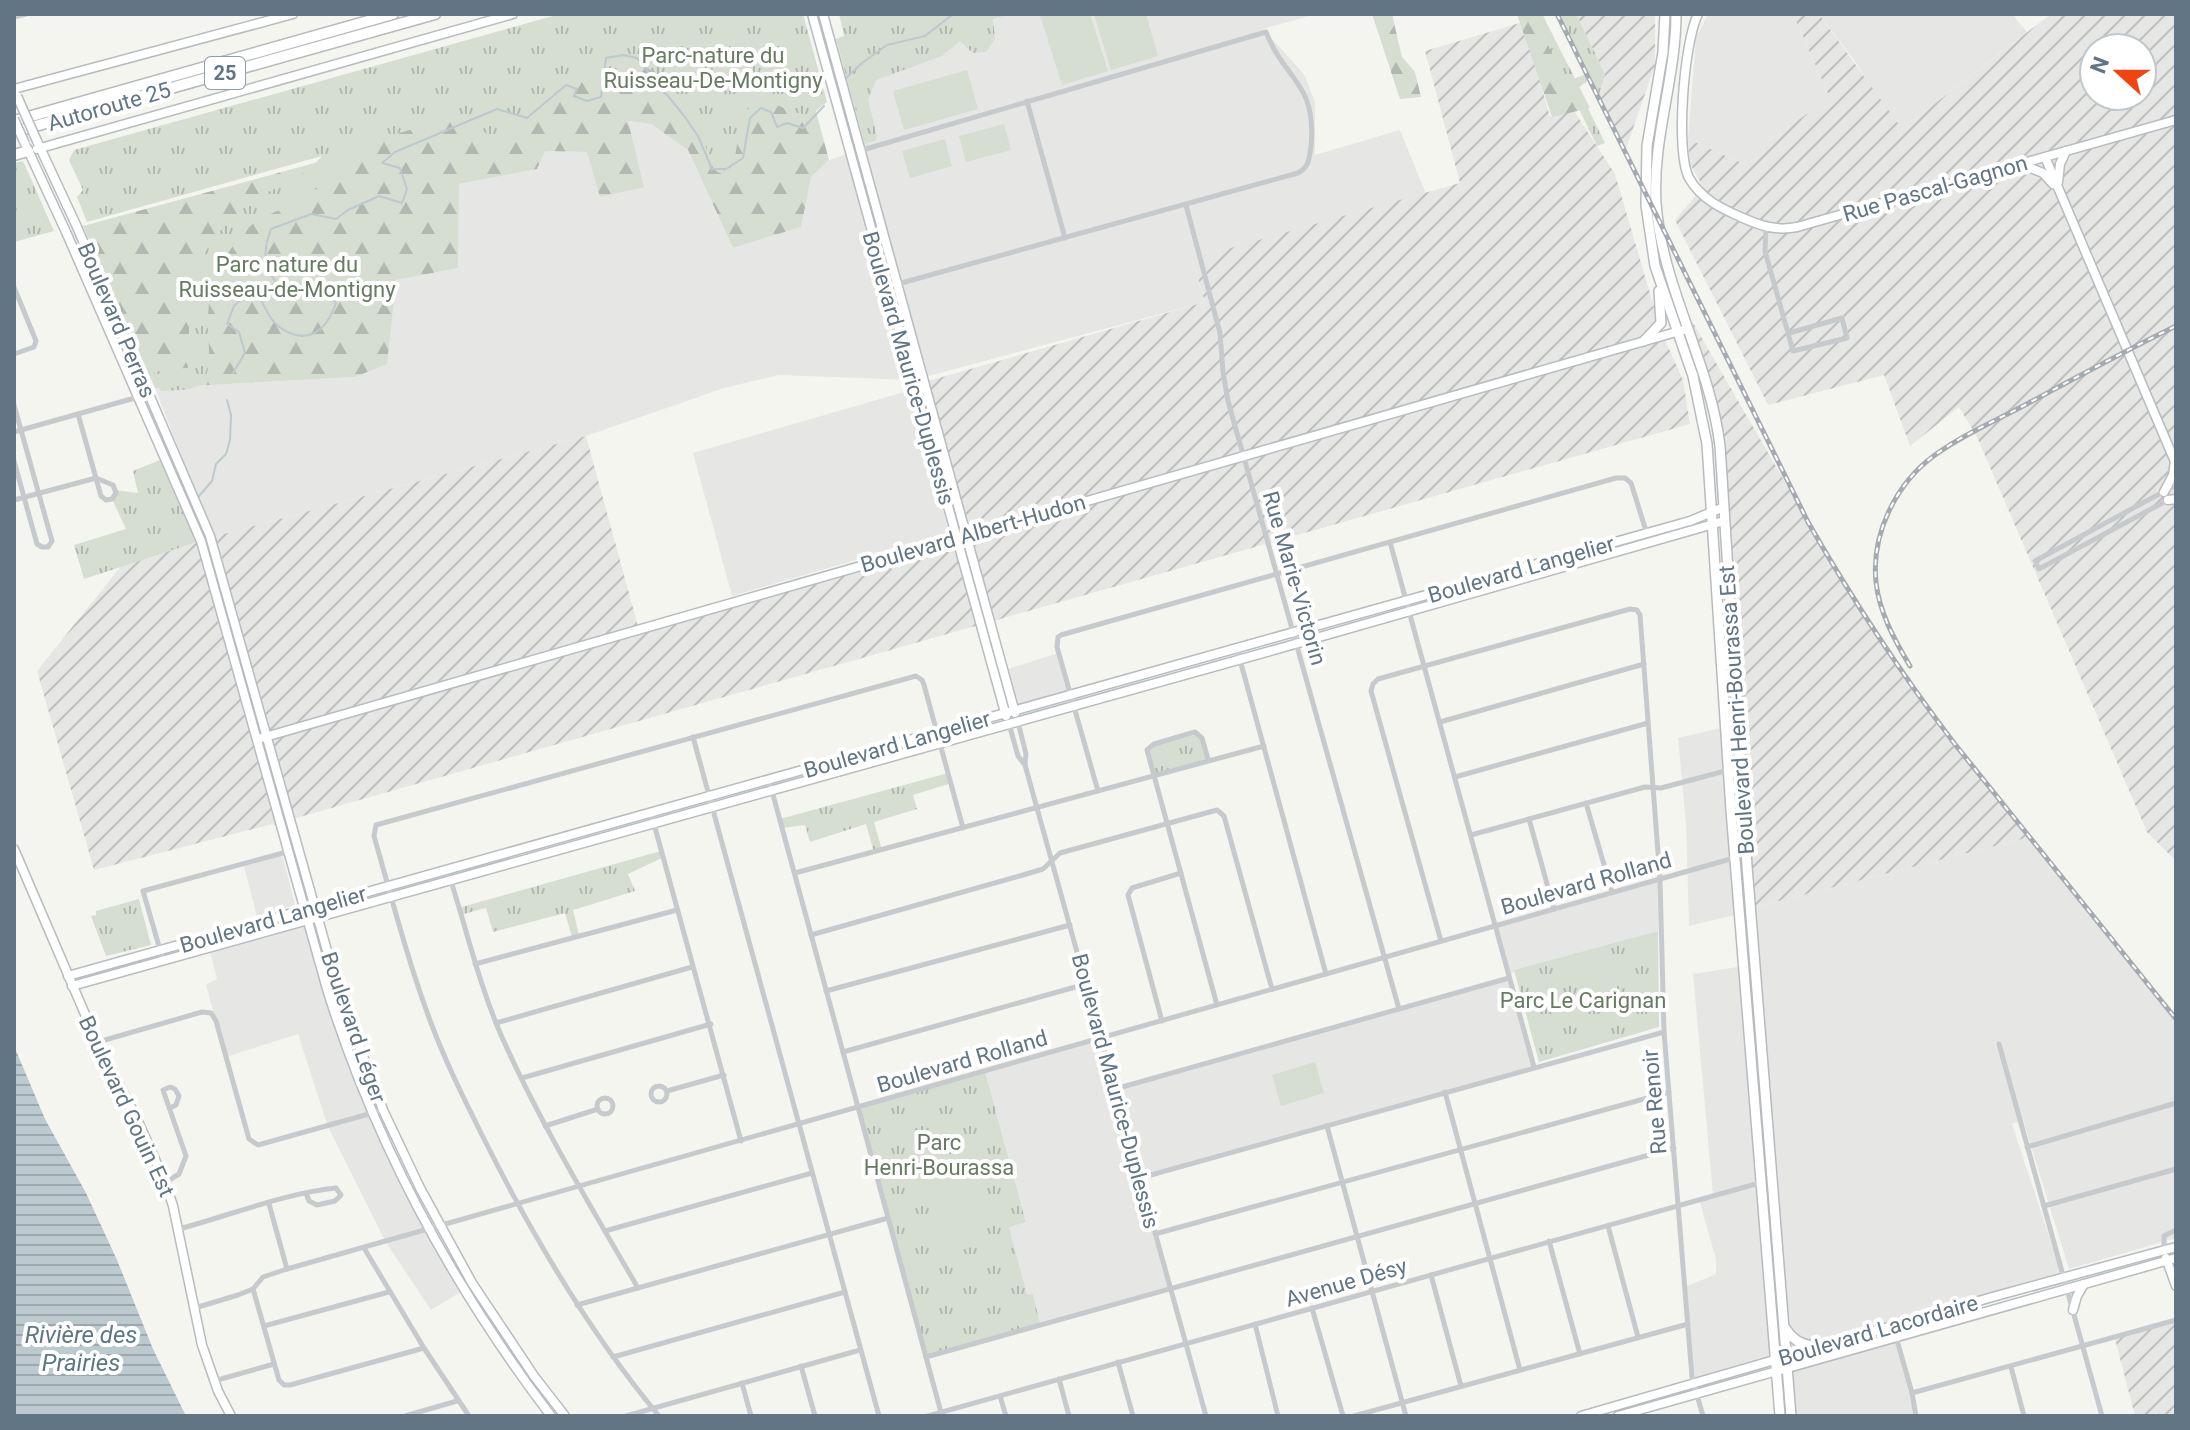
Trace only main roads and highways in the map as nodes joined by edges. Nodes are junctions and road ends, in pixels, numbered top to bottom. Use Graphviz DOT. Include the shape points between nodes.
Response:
graph roads {
  1 [pos="293,14"];
  2 [pos="393,14"];
  3 [pos="435,14"];
  4 [pos="513,14"];
  5 [pos="812,14"];
  6 [pos="823,14"];
  7 [pos="1665,14"];
  8 [pos="1676,14"];
  9 [pos="1698,14"];
  10 [pos="15,90"];
  11 [pos="14,120"];
  12 [pos="2176,120"];
  13 [pos="14,132"];
  14 [pos="39,144"];
  15 [pos="27,148"];
  16 [pos="2066,151"];
  17 [pos="855,152"];
  18 [pos="14,155"];
  19 [pos="2045,157"];
  20 [pos="2020,164"];
  21 [pos="2059,190"];
  22 [pos="1660,283"];
  23 [pos="1688,328"];
  24 [pos="1677,332"];
  25 [pos="1644,341"];
  26 [pos="2176,462"];
  27 [pos="2171,497"];
  28 [pos="1724,507"];
  29 [pos="1712,519"];
  30 [pos="1724,521"];
  31 [pos="961,537"];
  32 [pos="1648,538"];
  33 [pos="212,556"];
  34 [pos="1238,654"];
  35 [pos="1072,701"];
  36 [pos="1010,713"];
  37 [pos="1013,723"];
  38 [pos="263,738"];
  39 [pos="939,738"];
  40 [pos="652,818"];
  41 [pos="14,849"];
  42 [pos="294,850"];
  43 [pos="390,891"];
  44 [pos="315,906"];
  45 [pos="304,909"];
  46 [pos="318,916"];
  47 [pos="308,919"];
  48 [pos="162,955"];
  49 [pos="68,976"];
  50 [pos="72,986"];
  51 [pos="332,987"];
  52 [pos="2176,1247"];
  53 [pos="2164,1250"];
  54 [pos="2171,1259"];
  55 [pos="2065,1283"];
  56 [pos="2084,1284"];
  57 [pos="2176,1286"];
  58 [pos="2073,1310"];
  59 [pos="1784,1318"];
  60 [pos="1825,1345"];
  61 [pos="1781,1358"];
  62 [pos="1782,1370"];
  63 [pos="1696,1389"];
  64 [pos="231,1416"];
  65 [pos="551,1416"];
  66 [pos="565,1416"];
  67 [pos="1581,1416"];
  68 [pos="1618,1416"];
  69 [pos="1780,1416"];
  70 [pos="1791,1416"];
  1 -- 10 [label="main road"];
  2 -- 11 [label="highway, Autoroute 25 / 25"];
  3 -- 13 [label="highway, Autoroute 25 / 25"];
  4 -- 14 [label="main road"];
  5 -- 17 [label="main road, Boulevard Maurice-Duplessis"];
  6 -- 17 [label="main road, Boulevard Maurice-Duplessis"];
  7 -- 22 [label="main road, Boulevard Henri-Bourassa Est" via="1645,187"];
  8 -- 23 [label="main road, Boulevard Henri-Bourassa Est" via="1656,161 1656,203 1665,259"];
  9 -- 20 [label="main road, Rue Pascal-Gagnon" via="1687,45 1685,168 1699,192 1723,209 1766,227 1797,227"];
  10 -- 14 [label="main road, Boulevard Perras, bridge"];
  11 -- 15 [label="main road, Boulevard Perras, bridge"];
  12 -- 16 [label="main road, Rue Pascal-Gagnon"];
  14 -- 15 [label="main road"];
  14 -- 33 [label="main road, Boulevard Perras" via="190,486"];
  15 -- 18 [label="highway"];
  15 -- 33 [label="main road, Boulevard Perras"];
  16 -- 19 [label="main road, Rue Pascal-Gagnon"];
  16 -- 21 [label="main road" via="2058,170"];
  17 -- 31 [label="main road, Boulevard Maurice-Duplessis"];
  19 -- 20 [label="main road, Rue Pascal-Gagnon"];
  19 -- 21 [label="main road"];
  20 -- 21 [label="main road" via="2043,173"];
  21 -- 26 [label="main road"];
  22 -- 24 [label="main road, Boulevard Henri-Bourassa Est"];
  22 -- 25 [label="main road" via="1661,323"];
  23 -- 24 [label="main road, Boulevard Albert-Hudon"];
  23 -- 28 [label="main road, Boulevard Henri-Bourassa Est" via="1715,414"];
  24 -- 25 [label="main road, Boulevard Albert-Hudon"];
  24 -- 29 [label="main road, Boulevard Henri-Bourassa Est" via="1703,417"];
  25 -- 31 [label="main road, Boulevard Albert-Hudon"];
  26 -- 27 [label="main road"];
  28 -- 29 [label="main road, Boulevard Langelier"];
  28 -- 30 [label="main road, Boulevard Henri-Bourassa Est"];
  29 -- 30 [label="main road, Boulevard Langelier"];
  29 -- 32 [label="main road, Boulevard Langelier"];
  29 -- 61 [label="main road, Boulevard Henri-Bourassa Est" via="1761,1182"];
  30 -- 59 [label="main road, Boulevard Henri-Bourassa Est"];
  31 -- 36 [label="main road, Boulevard Maurice-Duplessis"];
  31 -- 38 [label="main road, Boulevard Albert-Hudon"];
  32 -- 34 [label="main road, Boulevard Langelier" via="1296,643"];
  32 -- 34 [label="main road, Boulevard Langelier" via="1406,601"];
  33 -- 38 [label="main road, Boulevard Léger"];
  34 -- 35 [label="main road, Boulevard Langelier"];
  35 -- 36 [label="main road, Boulevard Langelier"];
  35 -- 37 [label="main road, Boulevard Langelier"];
  36 -- 37 [label="main road, Boulevard Maurice-Duplessis"];
  36 -- 39 [label="main road, Boulevard Langelier"];
  37 -- 39 [label="main road, Boulevard Langelier"];
  38 -- 42 [label="main road, Boulevard Léger"];
  39 -- 40 [label="main road, Boulevard Langelier" via="769,780"];
  39 -- 40 [label="main road, Boulevard Langelier" via="712,807"];
  40 -- 43 [label="main road, Boulevard Langelier" via="450,879"];
  40 -- 43 [label="main road, Boulevard Langelier" via="448,869"];
  41 -- 49 [label="main road, Boulevard Gouin Est"];
  42 -- 44 [label="main road, Boulevard Léger"];
  42 -- 45 [label="main road, Boulevard Léger"];
  43 -- 44 [label="main road, Boulevard Langelier"];
  43 -- 46 [label="main road, Boulevard Langelier"];
  44 -- 45 [label="main road, Boulevard Langelier"];
  44 -- 46 [label="main road, Boulevard Léger"];
  45 -- 47 [label="main road, Boulevard Léger"];
  45 -- 48 [label="main road, Boulevard Langelier"];
  46 -- 47 [label="main road, Boulevard Langelier"];
  46 -- 51 [label="main road, Boulevard Léger"];
  47 -- 48 [label="main road, Boulevard Langelier"];
  47 -- 51 [label="main road, Boulevard Léger"];
  48 -- 49 [label="main road, Boulevard Langelier"];
  48 -- 50 [label="main road, Boulevard Langelier"];
  49 -- 50 [label="main road, Boulevard Gouin Est"];
  50 -- 64 [label="main road, Boulevard Gouin Est" via="165,1182 202,1345"];
  51 -- 65 [label="main road, Boulevard Léger" via="343,1039 373,1114 430,1229 486,1325"];
  51 -- 66 [label="main road, Boulevard Léger" via="383,1110 440,1226 502,1330"];
  52 -- 53 [label="main road, Boulevard Lacordaire"];
  53 -- 54 [label="main road"];
  53 -- 55 [label="main road, Boulevard Lacordaire"];
  54 -- 56 [label="main road, Boulevard Lacordaire"];
  54 -- 57 [label="main road"];
  55 -- 56 [label="main road, Boulevard Lacordaire"];
  55 -- 60 [label="main road, Boulevard Lacordaire"];
  55 -- 62 [label="main road, Boulevard Lacordaire"];
  56 -- 58 [label="main road"];
  59 -- 60 [label="main road" via="1793,1338 1808,1346"];
  59 -- 61 [label="main road, Boulevard Henri-Bourassa Est"];
  60 -- 61 [label="main road, Boulevard Lacordaire"];
  61 -- 62 [label="main road, Boulevard Henri-Bourassa Est"];
  61 -- 63 [label="main road, Boulevard Lacordaire"];
  62 -- 63 [label="main road, Boulevard Lacordaire"];
  62 -- 69 [label="main road, Boulevard Henri-Bourassa Est"];
  62 -- 70 [label="main road, Boulevard Henri-Bourassa Est"];
  63 -- 67 [label="main road, Boulevard Lacordaire"];
  63 -- 68 [label="main road, Boulevard Lacordaire"];
}
